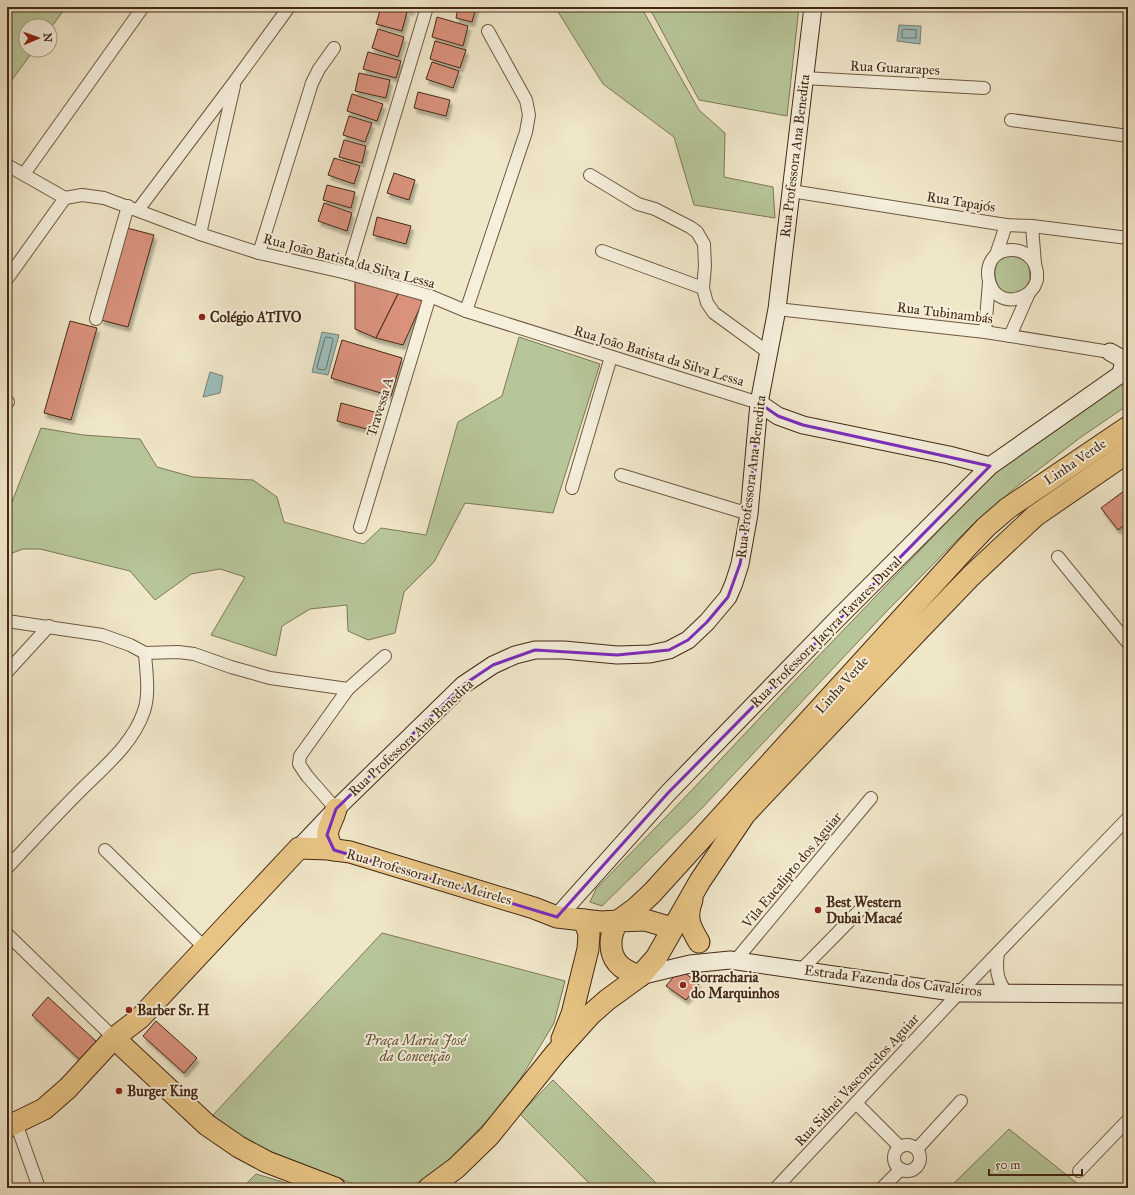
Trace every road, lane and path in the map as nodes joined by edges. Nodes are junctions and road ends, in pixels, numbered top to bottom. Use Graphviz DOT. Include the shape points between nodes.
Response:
graph roads {
  1 [pos="143,7"];
  2 [pos="289,7"];
  3 [pos="427,7"];
  4 [pos="813,7"];
  5 [pos="488,31"];
  6 [pos="334,48"];
  7 [pos="804,78"];
  8 [pos="235,81"];
  9 [pos="984,88"];
  10 [pos="1011,120"];
  11 [pos="1128,136"];
  12 [pos="7,165"];
  13 [pos="24,174"];
  14 [pos="590,175"];
  15 [pos="791,191"];
  16 [pos="65,198"];
  17 [pos="133,208"];
  18 [pos="1006,224"];
  19 [pos="1032,226"];
  20 [pos="200,234"];
  21 [pos="1128,238"];
  22 [pos="602,251"];
  23 [pos="259,253"];
  24 [pos="996,255"];
  25 [pos="1035,264"];
  26 [pos="347,273"];
  27 [pos="7,279"];
  28 [pos="989,282"];
  29 [pos="703,288"];
  30 [pos="1029,293"];
  31 [pos="430,296"];
  32 [pos="777,309"];
  33 [pos="466,311"];
  34 [pos="96,319"];
  35 [pos="985,332"];
  36 [pos="1010,336"];
  37 [pos="1128,351"];
  38 [pos="1110,352"];
  39 [pos="769,353"];
  40 [pos="612,357"];
  41 [pos="1124,372"];
  42 [pos="759,402"];
  43 [pos="1128,427"];
  44 [pos="1128,452"];
  45 [pos="990,466"];
  46 [pos="621,475"];
  47 [pos="572,488"];
  48 [pos="749,514"];
  49 [pos="360,527"];
  50 [pos="1058,557"];
  51 [pos="7,621"];
  52 [pos="49,626"];
  53 [pos="1128,643"];
  54 [pos="145,653"];
  55 [pos="385,656"];
  56 [pos="7,672"];
  57 [pos="348,689"];
  58 [pos="871,798"];
  59 [pos="336,809"];
  60 [pos="1128,818"];
  61 [pos="299,848"];
  62 [pos="105,850"];
  63 [pos="334,850"];
  64 [pos="7,868"];
  65 [pos="700,881"];
  66 [pos="862,907"];
  67 [pos="557,917"];
  68 [pos="584,920"];
  69 [pos="618,921"];
  70 [pos="672,928"];
  71 [pos="7,934"];
  72 [pos="699,942"];
  73 [pos="205,948"];
  74 [pos="998,953"];
  75 [pos="733,961"];
  76 [pos="801,970"];
  77 [pos="640,976"];
  78 [pos="960,993"];
  79 [pos="1008,994"];
  80 [pos="1128,994"];
  81 [pos="140,1018"];
  82 [pos="114,1038"];
  83 [pos="555,1054"];
  84 [pos="138,1062"];
  85 [pos="961,1101"];
  86 [pos="856,1103"];
  87 [pos="1128,1120"];
  88 [pos="12,1125"];
  89 [pos="900,1147"];
  90 [pos="917,1149"];
  91 [pos="901,1169"];
  92 [pos="1079,1171"];
  93 [pos="327,1187"];
  94 [pos="39,1188"];
  95 [pos="429,1188"];
  96 [pos="776,1188"];
  97 [pos="882,1188"];
  1 -- 13 [label="street"];
  2 -- 8 [label="street"];
  3 -- 26 [label="street"];
  4 -- 7 [label="street, Rua Professora Ana Benedita"];
  5 -- 33 [label="street" via="526,100 529,116 526,132"];
  6 -- 23 [label="street" via="319,69 310,90"];
  7 -- 9 [label="street, Rua Guararapes"];
  7 -- 15 [label="street, Rua Professora Ana Benedita"];
  8 -- 17 [label="street"];
  8 -- 20 [label="street"];
  10 -- 11 [label="street"];
  12 -- 13 [label="street"];
  13 -- 16 [label="street"];
  14 -- 29 [label="street" via="638,204 654,209 697,232 704,244"];
  15 -- 18 [label="street, Rua Tapajós"];
  15 -- 32 [label="street, Rua Professora Ana Benedita"];
  16 -- 17 [label="street, Rua João Batista da Silva Lessa" via="92,196"];
  16 -- 27 [label="street"];
  17 -- 20 [label="street, Rua João Batista da Silva Lessa"];
  17 -- 34 [label="street"];
  18 -- 19 [label="street, Rua Tapajós"];
  18 -- 24 [label="street"];
  19 -- 21 [label="street, Rua Tapajós"];
  19 -- 25 [label="street"];
  20 -- 23 [label="street, Rua João Batista da Silva Lessa"];
  22 -- 29 [label="street"];
  23 -- 26 [label="street, Rua João Batista da Silva Lessa"];
  24 -- 25 [label="street" via="1010,249 1018,250 1025,253"];
  24 -- 28 [label="street" via="989,266"];
  25 -- 30 [label="street" via="1037,280"];
  26 -- 31 [label="street, Rua João Batista da Silva Lessa"];
  28 -- 30 [label="street" via="992,290 1006,299 1022,298"];
  28 -- 35 [label="street"];
  29 -- 39 [label="street" via="707,303 714,313"];
  30 -- 36 [label="street"];
  31 -- 33 [label="street, Rua João Batista da Silva Lessa"];
  31 -- 49 [label="street, Travessa A"];
  32 -- 35 [label="street, Rua Tubinambás"];
  32 -- 39 [label="street, Rua Professora Ana Benedita"];
  33 -- 40 [label="street, Rua João Batista da Silva Lessa"];
  35 -- 36 [label="street, Rua Tubinambás"];
  36 -- 38 [label="street, Rua Tubinambás"];
  37 -- 38 [label="street"];
  38 -- 41 [label="street, Rua Professora Jacyra Tavares Duval" via="1124,363"];
  39 -- 42 [label="street, Rua Professora Ana Benedita"];
  40 -- 42 [label="street, Rua João Batista da Silva Lessa"];
  40 -- 47 [label="street"];
  41 -- 45 [label="street, Rua Professora Jacyra Tavares Duval"];
  42 -- 45 [label="street" via="778,416 803,425"];
  42 -- 48 [label="street, Rua Professora Ana Benedita"];
  43 -- 69 [label="highway, Linha Verde" via="1008,508 986,527 652,893"];
  44 -- 65 [label="highway, Linha Verde" via="1035,516 971,576 745,814"];
  45 -- 67 [label="street, Rua Professora Jacyra Tavares Duval" via="668,793"];
  46 -- 48 [label="street"];
  48 -- 59 [label="street, Rua Professora Ana Benedita" via="740,564 728,597 688,640 669,650 650,654 617,655 535,650 515,655 493,665 463,685"];
  50 -- 53 [label="street"];
  51 -- 52 [label="street"];
  52 -- 54 [label="street" via="102,635"];
  52 -- 56 [label="street"];
  54 -- 57 [label="street" via="194,654 270,678"];
  54 -- 64 [label="street" via="147,693 141,720 121,750"];
  55 -- 57 [label="street"];
  57 -- 59 [label="street" via="300,756 299,764"];
  58 -- 75 [label="street, Vila Eucalipto dos Aguiar"];
  59 -- 61 [label="street, Rua Professora Ana Benedita"];
  59 -- 63 [label="highway" via="327,835"];
  60 -- 74 [label="street, Rua Sidnei Vasconcelos Aguiar"];
  61 -- 63 [label="highway, Rua Professora Irene Meireles"];
  61 -- 73 [label="highway, Rua Professora Ana Benedita"];
  62 -- 73 [label="street"];
  63 -- 67 [label="highway, Rua Professora Irene Meireles" via="350,852"];
  65 -- 70 [label="highway, Linha Verde"];
  65 -- 72 [label="highway" via="691,902 689,920"];
  66 -- 76 [label="street"];
  67 -- 68 [label="highway"];
  68 -- 69 [label="highway"];
  68 -- 83 [label="highway" via="589,934 588,949 572,1014"];
  69 -- 70 [label="highway" via="645,920"];
  69 -- 77 [label="highway" via="611,936 614,960 621,968"];
  70 -- 72 [label="street, Estrada Fazenda dos Cavaleiros"];
  70 -- 77 [label="highway, Linha Verde" via="656,958"];
  71 -- 82 [label="street"];
  72 -- 75 [label="street, Estrada Fazenda dos Cavaleiros"];
  73 -- 81 [label="highway, Rua Professora Ana Benedita"];
  74 -- 78 [label="street, Rua Sidnei Vasconcelos Aguiar"];
  74 -- 79 [label="street" via="997,974"];
  75 -- 76 [label="street, Estrada Fazenda dos Cavaleiros"];
  75 -- 77 [label="street, Estrada Fazenda dos Cavaleiros" via="690,964"];
  76 -- 78 [label="street, Estrada Fazenda dos Cavaleiros"];
  77 -- 83 [label="highway, Linha Verde" via="590,1015"];
  78 -- 79 [label="street, Estrada Fazenda dos Cavaleiros"];
  78 -- 86 [label="street, Rua Sidnei Vasconcelos Aguiar"];
  79 -- 80 [label="street, Estrada Fazenda dos Cavaleiros"];
  81 -- 82 [label="highway, Rua Professora Ana Benedita"];
  81 -- 84 [label="highway" via="129,1040"];
  82 -- 84 [label="highway"];
  82 -- 88 [label="highway, Rua Professora Ana Benedita" via="68,1088 44,1109"];
  83 -- 95 [label="highway" via="489,1136 456,1168"];
  84 -- 93 [label="highway" via="207,1125 239,1147 267,1162"];
  85 -- 90 [label="street"];
  86 -- 89 [label="street"];
  86 -- 96 [label="street, Rua Sidnei Vasconcelos Aguiar"];
  87 -- 92 [label="street"];
  88 -- 94 [label="street"];
  89 -- 90 [label="street" via="909,1145"];
  89 -- 91 [label="street" via="895,1158 896,1165"];
  90 -- 91 [label="street" via="920,1163 915,1169"];
  91 -- 97 [label="street"];
}
